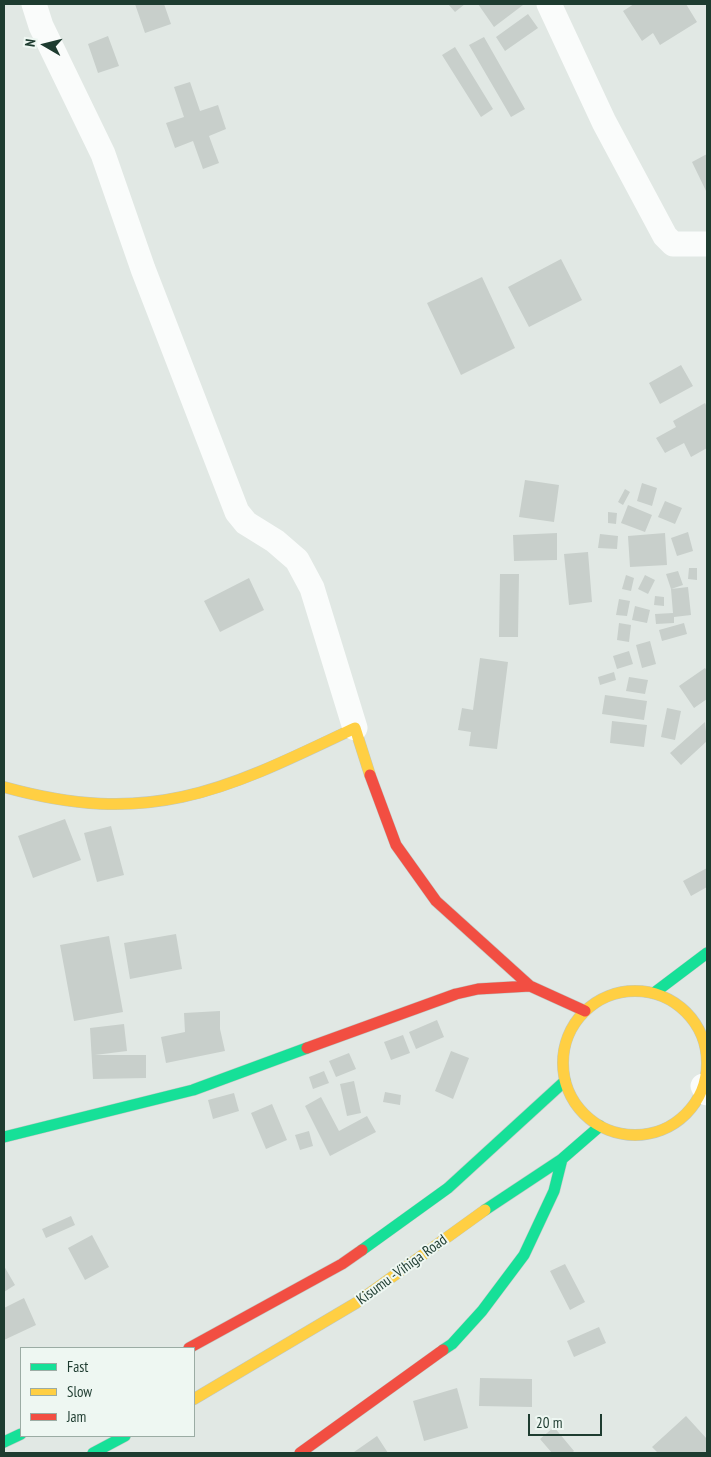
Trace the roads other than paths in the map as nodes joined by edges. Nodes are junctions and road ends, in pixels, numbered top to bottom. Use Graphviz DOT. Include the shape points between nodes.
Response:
graph roads {
  1 [pos="34,4"];
  2 [pos="559,8"];
  3 [pos="707,244"];
  4 [pos="355,728"];
  5 [pos="4,787"];
  6 [pos="707,953"];
  7 [pos="530,986"];
  8 [pos="654,993"];
  9 [pos="585,1011"];
  10 [pos="706,1040"];
  11 [pos="565,1081"];
  12 [pos="705,1090"];
  13 [pos="600,1126"];
  14 [pos="4,1137"];
  15 [pos="562,1159"];
  16 [pos="191,1347"];
  17 [pos="195,1398"];
  18 [pos="20,1434"];
  19 [pos="123,1437"];
  20 [pos="4,1442"];
  21 [pos="92,1453"];
  22 [pos="300,1453"];
  1 -- 4 [label="street" via="41,26 103,154 143,269 237,512 246,523 297,560 312,588"];
  2 -- 3 [label="street" via="604,122 665,236 674,244"];
  4 -- 5 [label="main road" via="242,779 172,800 106,804 56,799"];
  4 -- 7 [label="main road" via="396,845 436,901"];
  6 -- 8 [label="main road"];
  7 -- 9 [label="main road"];
  7 -- 14 [label="main road" via="478,989 456,994 193,1090"];
  8 -- 9 [label="main road" via="629,991 605,997"];
  8 -- 10 [label="main road" via="676,1004"];
  9 -- 11 [label="main road" via="570,1031 563,1056"];
  10 -- 12 [label="main road"];
  11 -- 13 [label="main road" via="575,1104"];
  11 -- 16 [label="main road" via="448,1188 351,1258"];
  12 -- 13 [label="main road" via="676,1122 656,1132 634,1136"];
  13 -- 15 [label="main road, Kisumu -Vihiga Road"];
  15 -- 17 [label="main road, Kisumu -Vihiga Road" via="529,1179 356,1303"];
  15 -- 22 [label="main road" via="554,1191 524,1255 482,1311 452,1344"];
  18 -- 20 [label="main road"];
  19 -- 21 [label="main road"];
}
